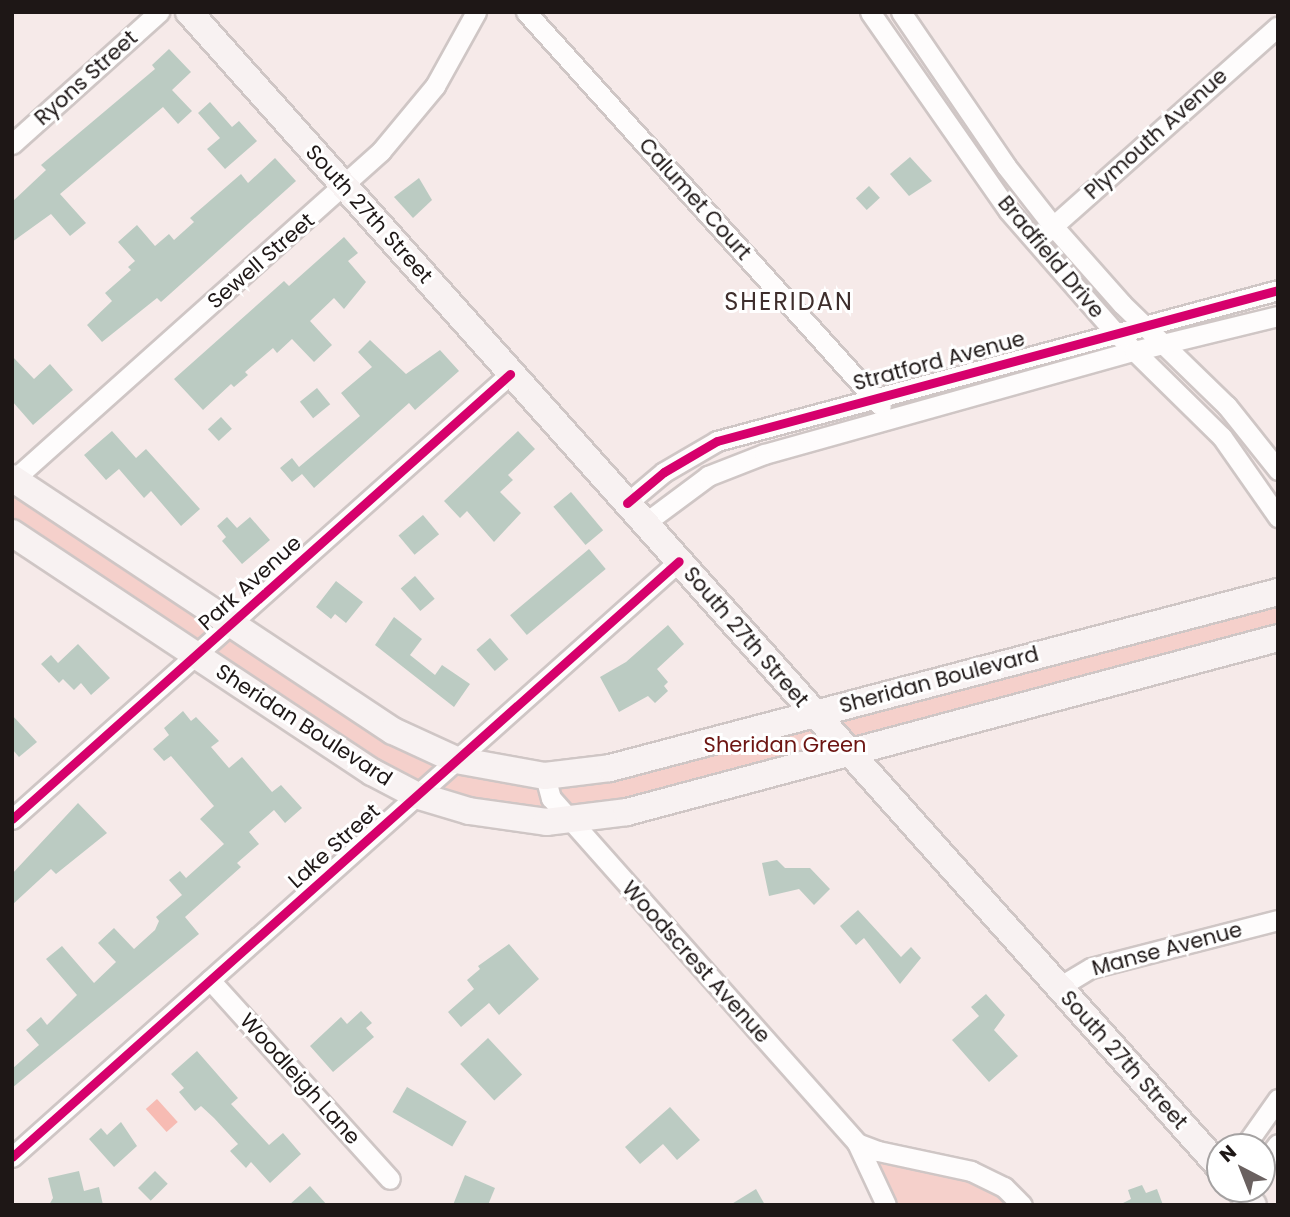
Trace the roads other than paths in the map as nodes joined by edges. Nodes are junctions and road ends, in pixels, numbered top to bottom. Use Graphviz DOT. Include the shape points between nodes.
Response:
graph roads {
  1 [pos="159,12"];
  2 [pos="190,12"];
  3 [pos="476,12"];
  4 [pos="526,12"];
  5 [pos="870,12"];
  6 [pos="907,15"];
  7 [pos="1278,26"];
  8 [pos="886,37"];
  9 [pos="12,144"];
  10 [pos="345,185"];
  11 [pos="1054,226"];
  12 [pos="1035,243"];
  13 [pos="1278,290"];
  14 [pos="1278,316"];
  15 [pos="1142,324"];
  16 [pos="1114,331"];
  17 [pos="1163,343"];
  18 [pos="1134,351"];
  19 [pos="510,373"];
  20 [pos="874,397"];
  21 [pos="890,418"];
  22 [pos="1278,470"];
  23 [pos="13,480"];
  24 [pos="627,503"];
  25 [pos="1278,517"];
  26 [pos="645,523"];
  27 [pos="12,533"];
  28 [pos="679,561"];
  29 [pos="1278,592"];
  30 [pos="231,624"];
  31 [pos="1278,638"];
  32 [pos="196,655"];
  33 [pos="813,713"];
  34 [pos="849,752"];
  35 [pos="456,760"];
  36 [pos="545,776"];
  37 [pos="416,795"];
  38 [pos="12,819"];
  39 [pos="570,821"];
  40 [pos="1278,920"];
  41 [pos="210,980"];
  42 [pos="1059,987"];
  43 [pos="1278,1099"];
  44 [pos="1254,1133"];
  45 [pos="857,1143"];
  46 [pos="1206,1151"];
  47 [pos="12,1157"];
  48 [pos="390,1179"];
  49 [pos="886,1205"];
  50 [pos="1022,1205"];
  1 -- 9 [label="street, Ryons Street"];
  2 -- 10 [label="main road, South 27th Street"];
  3 -- 10 [label="street, Sewell Street" via="435,86 410,120"];
  4 -- 20 [label="street, Calumet Court"];
  5 -- 8 [label="street, Bradfield Drive"];
  6 -- 8 [label="street"];
  6 -- 11 [label="street, Bradfield Drive"];
  7 -- 11 [label="street, Plymouth Avenue"];
  8 -- 12 [label="street, Bradfield Drive"];
  10 -- 19 [label="main road, South 27th Street"];
  10 -- 23 [label="street, Sewell Street"];
  11 -- 12 [label="street, Plymouth Avenue"];
  11 -- 15 [label="street, Bradfield Drive"];
  12 -- 16 [label="street, Bradfield Drive"];
  13 -- 15 [label="street, Stratford Avenue"];
  14 -- 17 [label="street, Stratford Avenue"];
  15 -- 16 [label="street, Stratford Avenue"];
  15 -- 17 [label="street, Bradfield Drive"];
  16 -- 18 [label="street, Bradfield Drive"];
  16 -- 20 [label="street, Stratford Avenue"];
  17 -- 18 [label="street, Stratford Avenue"];
  17 -- 22 [label="street, Bradfield Drive" via="1227,406"];
  18 -- 21 [label="street, Stratford Avenue"];
  18 -- 25 [label="street, Bradfield Drive" via="1222,437"];
  19 -- 24 [label="main road, South 27th Street"];
  19 -- 30 [label="street, Park Avenue"];
  20 -- 21 [label="street, Calumet Court"];
  20 -- 24 [label="street, Stratford Avenue" via="718,440 664,472"];
  21 -- 26 [label="street, Stratford Avenue" via="732,465 667,503"];
  23 -- 30 [label="main road, Sheridan Boulevard"];
  24 -- 26 [label="main road, South 27th Street"];
  26 -- 28 [label="main road, South 27th Street"];
  27 -- 32 [label="main road, Sheridan Boulevard"];
  28 -- 33 [label="main road, South 27th Street"];
  28 -- 35 [label="street, Lake Street"];
  29 -- 33 [label="main road, Sheridan Boulevard"];
  30 -- 32 [label="street, Park Avenue"];
  30 -- 35 [label="main road, Sheridan Boulevard" via="393,731"];
  31 -- 34 [label="main road, Sheridan Boulevard"];
  32 -- 37 [label="main road, Sheridan Boulevard" via="372,772"];
  32 -- 38 [label="street, Park Avenue"];
  33 -- 34 [label="main road, South 27th Street"];
  33 -- 36 [label="main road, Sheridan Boulevard" via="610,768"];
  34 -- 39 [label="main road, Sheridan Boulevard" via="627,811"];
  34 -- 42 [label="main road, South 27th Street"];
  35 -- 36 [label="main road, Sheridan Boulevard"];
  35 -- 37 [label="street, Lake Street"];
  36 -- 39 [label="street, Woodscrest Avenue" via="551,798"];
  37 -- 39 [label="main road, Sheridan Boulevard" via="505,817"];
  37 -- 41 [label="street, Lake Street"];
  39 -- 45 [label="street, Woodscrest Avenue"];
  40 -- 42 [label="street, Manse Avenue" via="1091,968"];
  41 -- 47 [label="street, Lake Street"];
  41 -- 48 [label="street, Woodleigh Lane"];
  42 -- 46 [label="main road, South 27th Street"];
  43 -- 44 [label="street"];
  45 -- 49 [label="street, Woodscrest Avenue"];
  45 -- 50 [label="street" via="971,1171 1004,1187"];
}
